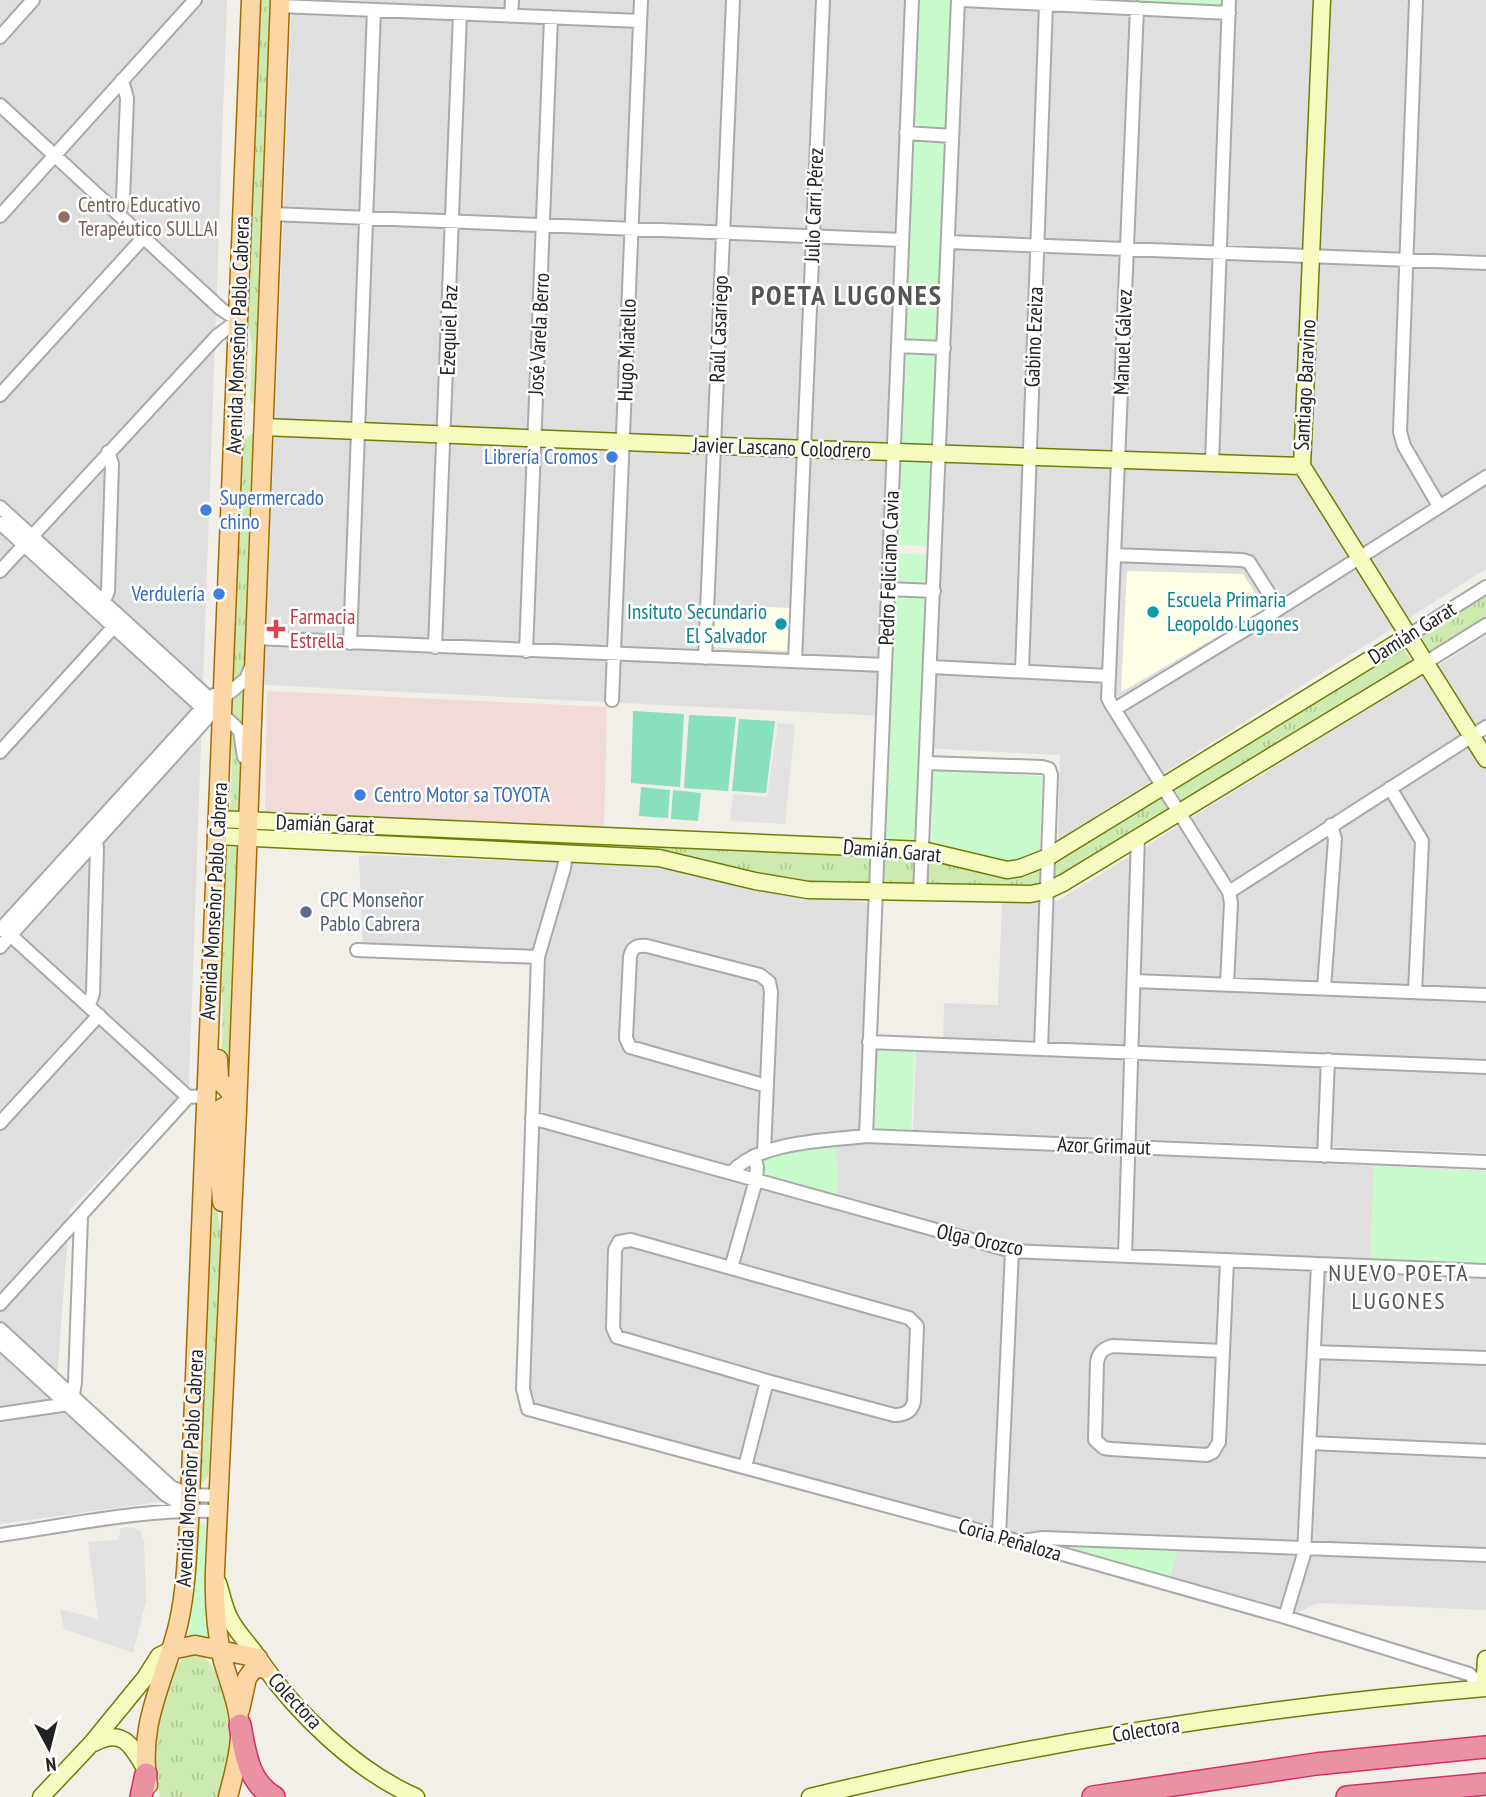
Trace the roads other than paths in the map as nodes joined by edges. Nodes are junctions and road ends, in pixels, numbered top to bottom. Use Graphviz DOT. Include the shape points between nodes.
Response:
graph roads {
  1 [pos="33,0"];
  2 [pos="195,0"];
  3 [pos="251,0"];
  4 [pos="512,0"];
  5 [pos="640,0"];
  6 [pos="733,0"];
  7 [pos="822,0"];
  8 [pos="912,0"];
  9 [pos="960,0"];
  10 [pos="1322,0"];
  11 [pos="1416,0"];
  12 [pos="280,3"];
  13 [pos="349,4"];
  14 [pos="1046,4"];
  15 [pos="430,6"];
  16 [pos="1229,6"];
  17 [pos="1137,8"];
  18 [pos="374,10"];
  19 [pos="460,13"];
  20 [pos="511,16"];
  21 [pos="551,17"];
  22 [pos="640,21"];
  23 [pos="0,37"];
  24 [pos="122,80"];
  25 [pos="0,105"];
  26 [pos="906,133"];
  27 [pos="952,136"];
  28 [pos="55,155"];
  29 [pos="119,213"];
  30 [pos="271,214"];
  31 [pos="0,216"];
  32 [pos="367,218"];
  33 [pos="453,222"];
  34 [pos="544,225"];
  35 [pos="632,229"];
  36 [pos="723,233"];
  37 [pos="813,236"];
  38 [pos="144,237"];
  39 [pos="902,240"];
  40 [pos="948,242"];
  41 [pos="1037,246"];
  42 [pos="1127,250"];
  43 [pos="1220,253"];
  44 [pos="1311,256"];
  45 [pos="1408,259"];
  46 [pos="1486,262"];
  47 [pos="238,320"];
  48 [pos="898,346"];
  49 [pos="944,348"];
  50 [pos="0,395"];
  51 [pos="263,427"];
  52 [pos="357,431"];
  53 [pos="445,434"];
  54 [pos="535,438"];
  55 [pos="624,441"];
  56 [pos="233,446"];
  57 [pos="714,446"];
  58 [pos="803,449"];
  59 [pos="894,451"];
  60 [pos="108,452"];
  61 [pos="939,453"];
  62 [pos="1030,456"];
  63 [pos="1118,459"];
  64 [pos="1212,462"];
  65 [pos="1302,466"];
  66 [pos="1486,477"];
  67 [pos="1439,506"];
  68 [pos="0,507"];
  69 [pos="0,523"];
  70 [pos="28,540"];
  71 [pos="1114,555"];
  72 [pos="1360,558"];
  73 [pos="0,571"];
  74 [pos="1486,587"];
  75 [pos="888,589"];
  76 [pos="934,591"];
  77 [pos="104,601"];
  78 [pos="1279,609"];
  79 [pos="118,623"];
  80 [pos="1486,625"];
  81 [pos="1408,636"];
  82 [pos="254,638"];
  83 [pos="350,643"];
  84 [pos="435,647"];
  85 [pos="526,651"];
  86 [pos="614,654"];
  87 [pos="705,658"];
  88 [pos="795,661"];
  89 [pos="253,662"];
  90 [pos="1425,663"];
  91 [pos="884,665"];
  92 [pos="931,667"];
  93 [pos="1022,671"];
  94 [pos="1109,676"];
  95 [pos="612,700"];
  96 [pos="1115,709"];
  97 [pos="215,711"];
  98 [pos="1486,727"];
  99 [pos="1472,736"];
  100 [pos="0,752"];
  101 [pos="1486,759"];
  102 [pos="927,763"];
  103 [pos="249,770"];
  104 [pos="1163,786"];
  105 [pos="1390,788"];
  106 [pos="1179,813"];
  107 [pos="1331,825"];
  108 [pos="217,828"];
  109 [pos="248,829"];
  110 [pos="612,836"];
  111 [pos="1138,836"];
  112 [pos="92,838"];
  113 [pos="876,848"];
  114 [pos="923,850"];
  115 [pos="566,853"];
  116 [pos="611,855"];
  117 [pos="1048,857"];
  118 [pos="1046,891"];
  119 [pos="874,892"];
  120 [pos="1229,892"];
  121 [pos="920,893"];
  122 [pos="3,929"];
  123 [pos="0,947"];
  124 [pos="356,950"];
  125 [pos="538,957"];
  126 [pos="1134,981"];
  127 [pos="210,982"];
  128 [pos="1227,985"];
  129 [pos="1324,988"];
  130 [pos="1415,992"];
  131 [pos="1486,995"];
  132 [pos="89,1005"];
  133 [pos="99,1015"];
  134 [pos="869,1041"];
  135 [pos="1041,1049"];
  136 [pos="1131,1052"];
  137 [pos="1328,1060"];
  138 [pos="1486,1068"];
  139 [pos="766,1086"];
  140 [pos="206,1096"];
  141 [pos="188,1097"];
  142 [pos="237,1104"];
  143 [pos="532,1118"];
  144 [pos="0,1123"];
  145 [pos="205,1128"];
  146 [pos="866,1136"];
  147 [pos="1128,1147"];
  148 [pos="759,1154"];
  149 [pos="1324,1156"];
  150 [pos="1486,1162"];
  151 [pos="731,1173"];
  152 [pos="756,1180"];
  153 [pos="81,1217"];
  154 [pos="1012,1251"];
  155 [pos="1125,1256"];
  156 [pos="1227,1261"];
  157 [pos="1318,1264"];
  158 [pos="732,1268"];
  159 [pos="1486,1271"];
  160 [pos="0,1304"];
  161 [pos="0,1329"];
  162 [pos="0,1343"];
  163 [pos="1223,1351"];
  164 [pos="1314,1352"];
  165 [pos="1486,1358"];
  166 [pos="767,1381"];
  167 [pos="70,1399"];
  168 [pos="0,1414"];
  169 [pos="1310,1443"];
  170 [pos="1486,1451"];
  171 [pos="745,1467"];
  172 [pos="190,1503"];
  173 [pos="218,1504"];
  174 [pos="0,1535"];
  175 [pos="999,1536"];
  176 [pos="1018,1542"];
  177 [pos="1305,1547"];
  178 [pos="1486,1555"];
  179 [pos="215,1570"];
  180 [pos="1285,1617"];
  181 [pos="171,1650"];
  182 [pos="221,1652"];
  183 [pos="1486,1659"];
  184 [pos="262,1664"];
  185 [pos="1485,1688"];
  186 [pos="239,1721"];
  187 [pos="92,1744"];
  188 [pos="1486,1747"];
  189 [pos="146,1772"];
  190 [pos="1486,1784"];
  191 [pos="41,1797"];
  192 [pos="141,1797"];
  193 [pos="151,1797"];
  194 [pos="228,1797"];
  195 [pos="274,1797"];
  196 [pos="416,1797"];
  197 [pos="810,1797"];
  198 [pos="1093,1797"];
  199 [pos="1347,1797"];
  1 -- 23 [label="street"];
  2 -- 24 [label="street"];
  3 -- 47 [label="main road, Avenida Monseñor Pablo Cabrera"];
  4 -- 20 [label="street"];
  5 -- 22 [label="street, Hugo Miatello"];
  6 -- 36 [label="street, Raúl Casariego"];
  7 -- 37 [label="street, Julio Carri Pérez"];
  8 -- 26 [label="street, Pedro Feliciano Cavia"];
  9 -- 14 [label="street"];
  9 -- 27 [label="street"];
  10 -- 44 [label="main road, Santiago Baravino"];
  11 -- 45 [label="street"];
  12 -- 13 [label="street"];
  12 -- 30 [label="main road, Avenida Monseñor Pablo Cabrera"];
  13 -- 18 [label="street"];
  14 -- 17 [label="street"];
  14 -- 41 [label="street, Gabino Ezeiza"];
  15 -- 18 [label="street"];
  15 -- 19 [label="street"];
  16 -- 17 [label="street"];
  16 -- 43 [label="street"];
  17 -- 42 [label="street, Manuel Gálvez"];
  18 -- 32 [label="street"];
  19 -- 20 [label="street"];
  19 -- 33 [label="street, Ezequiel Paz"];
  20 -- 21 [label="street"];
  21 -- 22 [label="street"];
  21 -- 34 [label="street, José Varela Berro"];
  22 -- 35 [label="street, Hugo Miatello"];
  24 -- 28 [label="street"];
  24 -- 29 [label="street" via="127,98"];
  25 -- 28 [label="street"];
  26 -- 27 [label="street"];
  26 -- 39 [label="street, Pedro Feliciano Cavia"];
  27 -- 40 [label="street"];
  28 -- 29 [label="street"];
  28 -- 31 [label="street"];
  29 -- 38 [label="street"];
  30 -- 32 [label="street"];
  30 -- 51 [label="main road, Avenida Monseñor Pablo Cabrera"];
  32 -- 33 [label="street"];
  32 -- 52 [label="street"];
  33 -- 34 [label="street"];
  33 -- 53 [label="street, Ezequiel Paz"];
  34 -- 35 [label="street"];
  34 -- 54 [label="street, José Varela Berro"];
  35 -- 36 [label="street"];
  35 -- 55 [label="street, Hugo Miatello"];
  36 -- 37 [label="street"];
  36 -- 57 [label="street, Raúl Casariego"];
  37 -- 39 [label="street"];
  37 -- 58 [label="street, Julio Carri Pérez"];
  38 -- 47 [label="street"];
  38 -- 50 [label="street"];
  39 -- 48 [label="street, Pedro Feliciano Cavia"];
  40 -- 41 [label="street"];
  40 -- 49 [label="street"];
  41 -- 42 [label="street"];
  41 -- 62 [label="street, Gabino Ezeiza"];
  42 -- 43 [label="street"];
  42 -- 63 [label="street, Manuel Gálvez"];
  43 -- 44 [label="street"];
  43 -- 64 [label="street"];
  44 -- 45 [label="street"];
  44 -- 65 [label="main road, Santiago Baravino"];
  45 -- 46 [label="street"];
  45 -- 67 [label="street" via="1400,432"];
  47 -- 51 [label="main road" via="247,347 246,411"];
  47 -- 56 [label="main road, Avenida Monseñor Pablo Cabrera"];
  47 -- 60 [label="street" via="217,336"];
  48 -- 49 [label="street"];
  48 -- 59 [label="street, Pedro Feliciano Cavia"];
  49 -- 61 [label="street"];
  51 -- 52 [label="main road, Javier Lascano Colodrero"];
  51 -- 56 [label="main road" via="242,431"];
  51 -- 82 [label="main road, Avenida Monseñor Pablo Cabrera"];
  52 -- 53 [label="main road, Javier Lascano Colodrero"];
  52 -- 83 [label="street"];
  53 -- 54 [label="main road, Javier Lascano Colodrero"];
  53 -- 84 [label="street, Ezequiel Paz"];
  54 -- 55 [label="main road, Javier Lascano Colodrero"];
  54 -- 85 [label="street, José Varela Berro"];
  55 -- 57 [label="main road, Javier Lascano Colodrero"];
  55 -- 86 [label="street, Hugo Miatello"];
  56 -- 97 [label="main road, Avenida Monseñor Pablo Cabrera" via="223,678"];
  57 -- 58 [label="main road, Javier Lascano Colodrero"];
  57 -- 87 [label="street, Raúl Casariego"];
  58 -- 59 [label="main road, Javier Lascano Colodrero"];
  58 -- 88 [label="street, Julio Carri Pérez"];
  59 -- 61 [label="main road, Javier Lascano Colodrero"];
  59 -- 75 [label="street, Pedro Feliciano Cavia"];
  60 -- 70 [label="street"];
  60 -- 77 [label="street" via="112,464"];
  61 -- 62 [label="main road, Javier Lascano Colodrero"];
  61 -- 76 [label="street"];
  62 -- 63 [label="main road, Javier Lascano Colodrero"];
  62 -- 93 [label="street, Gabino Ezeiza"];
  63 -- 64 [label="main road, Javier Lascano Colodrero"];
  63 -- 71 [label="street, Manuel Gálvez"];
  64 -- 65 [label="main road, Javier Lascano Colodrero"];
  65 -- 72 [label="main road, Santiago Baravino"];
  66 -- 67 [label="street"];
  67 -- 72 [label="street"];
  68 -- 70 [label="street"];
  69 -- 70 [label="street"];
  70 -- 73 [label="street"];
  70 -- 77 [label="street"];
  70 -- 79 [label="street"];
  71 -- 78 [label="street" via="1249,562"];
  71 -- 94 [label="street, Manuel Gálvez"];
  72 -- 78 [label="street"];
  72 -- 81 [label="main road, Santiago Baravino"];
  74 -- 81 [label="street, Damián Garat"];
  75 -- 76 [label="street"];
  75 -- 91 [label="street, Pedro Feliciano Cavia"];
  76 -- 92 [label="street"];
  77 -- 79 [label="street"];
  78 -- 96 [label="street"];
  79 -- 97 [label="street"];
  79 -- 100 [label="street"];
  80 -- 90 [label="street, Damián Garat"];
  81 -- 90 [label="main road, Santiago Baravino"];
  81 -- 104 [label="main road, Damián Garat"];
  82 -- 83 [label="street"];
  82 -- 89 [label="main road, Avenida Monseñor Pablo Cabrera"];
  83 -- 84 [label="street"];
  84 -- 85 [label="street"];
  85 -- 86 [label="street"];
  86 -- 87 [label="street"];
  86 -- 95 [label="street, Hugo Miatello"];
  87 -- 88 [label="street"];
  88 -- 91 [label="street"];
  89 -- 97 [label="street" via="246,679"];
  89 -- 103 [label="main road, Avenida Monseñor Pablo Cabrera"];
  90 -- 99 [label="main road, Santiago Baravino"];
  90 -- 106 [label="main road, Damián Garat"];
  91 -- 113 [label="street, Pedro Feliciano Cavia"];
  92 -- 93 [label="street"];
  92 -- 102 [label="street"];
  93 -- 94 [label="street"];
  94 -- 96 [label="street, Manuel Gálvez" via="1108,698"];
  96 -- 104 [label="street"];
  97 -- 103 [label="street" via="240,731"];
  97 -- 108 [label="main road, Avenida Monseñor Pablo Cabrera"];
  97 -- 112 [label="street"];
  98 -- 99 [label="street"];
  99 -- 101 [label="main road, Santiago Baravino"];
  99 -- 105 [label="street"];
  102 -- 114 [label="street"];
  102 -- 117 [label="street" via="1049,769"];
  103 -- 109 [label="main road, Avenida Monseñor Pablo Cabrera"];
  104 -- 106 [label="street"];
  104 -- 117 [label="main road, Damián Garat"];
  105 -- 107 [label="street"];
  105 -- 130 [label="street" via="1422,841"];
  106 -- 111 [label="main road, Damián Garat"];
  106 -- 120 [label="street"];
  107 -- 120 [label="street"];
  107 -- 129 [label="street" via="1335,839"];
  108 -- 109 [label="main road, Damián Garat"];
  108 -- 127 [label="main road, Avenida Monseñor Pablo Cabrera"];
  109 -- 110 [label="main road, Damián Garat"];
  109 -- 115 [label="main road, Damián Garat"];
  109 -- 142 [label="main road, Avenida Monseñor Pablo Cabrera"];
  110 -- 113 [label="main road, Damián Garat"];
  110 -- 116 [label="street"];
  111 -- 118 [label="main road, Damián Garat"];
  111 -- 126 [label="street"];
  112 -- 122 [label="street"];
  112 -- 132 [label="street" via="93,993"];
  113 -- 114 [label="main road, Damián Garat"];
  113 -- 119 [label="street, Pedro Feliciano Cavia"];
  114 -- 117 [label="main road, Damián Garat" via="1007,870"];
  114 -- 121 [label="street"];
  115 -- 116 [label="main road, Damián Garat"];
  115 -- 125 [label="street"];
  116 -- 119 [label="main road, Damián Garat" via="671,859 795,888"];
  117 -- 118 [label="street"];
  118 -- 121 [label="main road, Damián Garat"];
  118 -- 135 [label="street"];
  119 -- 121 [label="main road, Damián Garat"];
  119 -- 134 [label="street, Pedro Feliciano Cavia"];
  120 -- 128 [label="street"];
  122 -- 123 [label="street"];
  122 -- 132 [label="street"];
  124 -- 125 [label="street"];
  125 -- 143 [label="street"];
  126 -- 128 [label="street"];
  126 -- 136 [label="street"];
  127 -- 140 [label="main road, Avenida Monseñor Pablo Cabrera"];
  127 -- 142 [label="main road" via="219,1008 218,1078"];
  128 -- 129 [label="street"];
  129 -- 130 [label="street"];
  130 -- 131 [label="street"];
  132 -- 133 [label="street"];
  133 -- 141 [label="street"];
  133 -- 144 [label="street"];
  134 -- 135 [label="street"];
  134 -- 146 [label="street, Pedro Feliciano Cavia"];
  135 -- 136 [label="street"];
  136 -- 137 [label="street"];
  136 -- 147 [label="street"];
  137 -- 138 [label="street"];
  137 -- 149 [label="street"];
  139 -- 139 [label="street" via="769,982 760,975 647,946 633,949 626,1038 630,1047"];
  139 -- 148 [label="street"];
  140 -- 141 [label="street"];
  140 -- 145 [label="main road, Avenida Monseñor Pablo Cabrera"];
  141 -- 153 [label="street"];
  142 -- 145 [label="main road" via="214,1114"];
  142 -- 173 [label="main road, Avenida Monseñor Pablo Cabrera" via="225,1117 220,1132 222,1205 230,1250"];
  143 -- 151 [label="street, Olga Orozco"];
  143 -- 171 [label="street, Coria Peñaloza" via="523,1389 528,1409"];
  145 -- 172 [label="main road, Avenida Monseñor Pablo Cabrera"];
  146 -- 147 [label="street, Azor Grimaut"];
  146 -- 148 [label="street, Azor Grimaut"];
  147 -- 149 [label="street, Azor Grimaut"];
  147 -- 155 [label="street"];
  148 -- 151 [label="street, Azor Grimaut"];
  148 -- 152 [label="street"];
  149 -- 150 [label="street, Azor Grimaut"];
  151 -- 152 [label="street, Olga Orozco"];
  152 -- 154 [label="street, Olga Orozco"];
  152 -- 158 [label="street"];
  153 -- 160 [label="street"];
  153 -- 167 [label="street"];
  154 -- 155 [label="street, Olga Orozco"];
  154 -- 175 [label="street"];
  155 -- 156 [label="street, Olga Orozco"];
  156 -- 157 [label="street, Olga Orozco"];
  156 -- 163 [label="street"];
  157 -- 159 [label="street, Olga Orozco"];
  157 -- 164 [label="street"];
  158 -- 166 [label="street" via="623,1239 615,1251 615,1334"];
  158 -- 166 [label="street" via="909,1318 917,1326 914,1401 907,1413 894,1415"];
  161 -- 167 [label="street"];
  162 -- 167 [label="street"];
  163 -- 163 [label="street" via="1219,1442 1213,1452 1111,1449 1096,1440 1100,1352 1112,1346"];
  164 -- 165 [label="street"];
  164 -- 169 [label="street"];
  166 -- 171 [label="street"];
  167 -- 168 [label="street" via="55,1407"];
  167 -- 172 [label="street"];
  169 -- 170 [label="street"];
  169 -- 177 [label="street"];
  171 -- 175 [label="street, Coria Peñaloza"];
  172 -- 173 [label="street"];
  172 -- 174 [label="street"];
  172 -- 181 [label="main road, Avenida Monseñor Pablo Cabrera" via="182,1607"];
  173 -- 179 [label="main road, Avenida Monseñor Pablo Cabrera"];
  175 -- 176 [label="street, Coria Peñaloza"];
  176 -- 177 [label="street" via="1043,1538"];
  176 -- 180 [label="street, Coria Peñaloza"];
  177 -- 178 [label="street"];
  177 -- 180 [label="street"];
  179 -- 182 [label="main road, Avenida Monseñor Pablo Cabrera"];
  179 -- 184 [label="main road, Colectora" via="230,1620"];
  180 -- 185 [label="street, Coria Peñaloza" via="1469,1674"];
  181 -- 182 [label="main road" via="195,1646"];
  181 -- 187 [label="main road" via="156,1660"];
  181 -- 189 [label="main road, Avenida Monseñor Pablo Cabrera" via="148,1723"];
  182 -- 184 [label="main road"];
  182 -- 186 [label="main road, Avenida Monseñor Pablo Cabrera"];
  183 -- 185 [label="main road"];
  184 -- 186 [label="main road" via="249,1673"];
  184 -- 196 [label="main road, Colectora" via="348,1756"];
  185 -- 197 [label="main road, Colectora" via="1152,1728"];
  186 -- 194 [label="main road, Avenida Monseñor Pablo Cabrera" via="239,1748"];
  186 -- 195 [label="highway" via="255,1779"];
  187 -- 189 [label="main road" via="109,1737 123,1739"];
  187 -- 191 [label="main road"];
  188 -- 198 [label="highway" via="1316,1764"];
  189 -- 192 [label="highway"];
  189 -- 193 [label="main road, Avenida Monseñor Pablo Cabrera"];
  190 -- 199 [label="highway"];
}
